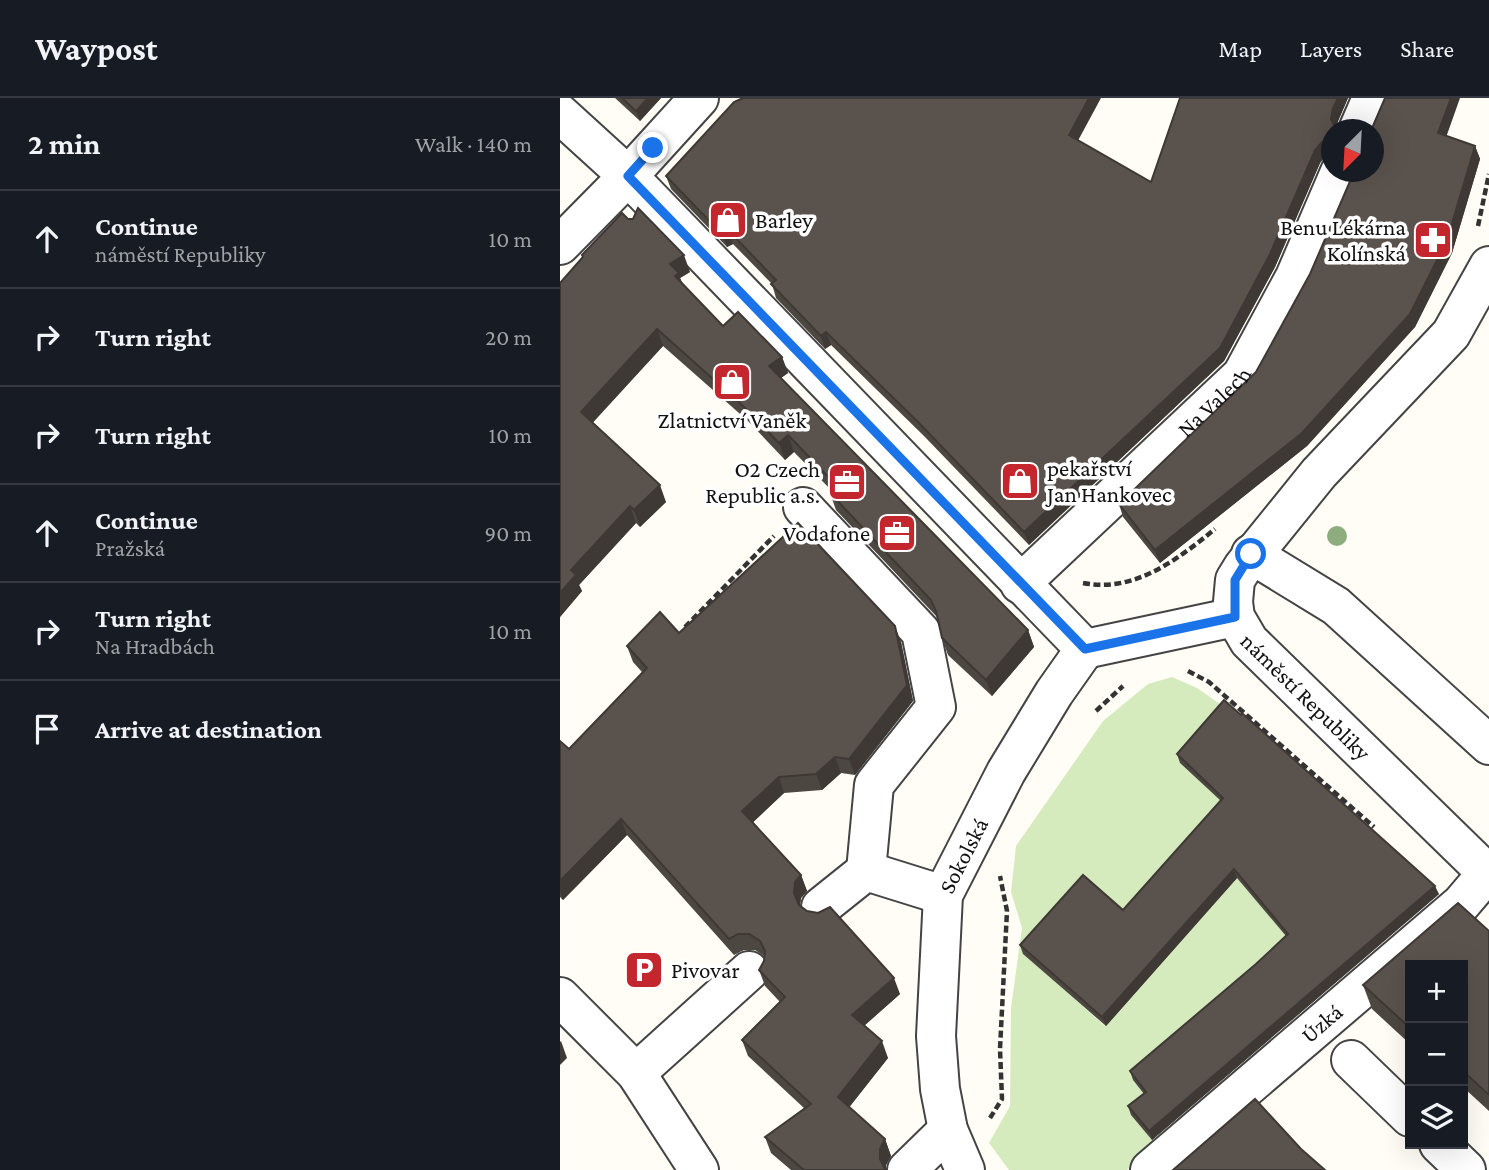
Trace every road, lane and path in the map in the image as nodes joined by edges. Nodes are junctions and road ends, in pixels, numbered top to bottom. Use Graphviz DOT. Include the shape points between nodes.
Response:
graph roads {
  1 [pos="699,98"];
  2 [pos="1372,98"];
  3 [pos="560,114"];
  4 [pos="1363,119"];
  5 [pos="1489,174"];
  6 [pos="628,176"];
  7 [pos="1336,182"];
  8 [pos="1483,203"];
  9 [pos="560,245"];
  10 [pos="1489,266"];
  11 [pos="803,507"];
  12 [pos="1226,521"];
  13 [pos="1251,554"];
  14 [pos="1033,571"];
  15 [pos="1235,617"];
  16 [pos="683,629"];
  17 [pos="1085,649"];
  18 [pos="1178,668"];
  19 [pos="1130,681"];
  20 [pos="1091,716"];
  21 [pos="1489,745"];
  22 [pos="1374,827"];
  23 [pos="866,871"];
  24 [pos="999,872"];
  25 [pos="1489,873"];
  26 [pos="943,895"];
  27 [pos="821,907"];
  28 [pos="749,971"];
  29 [pos="560,997"];
  30 [pos="1351,1060"];
  31 [pos="636,1073"];
  32 [pos="1405,1112"];
  33 [pos="987,1122"];
  34 [pos="948,1130"];
  35 [pos="1444,1149"];
  36 [pos="699,1170"];
  37 [pos="907,1170"];
  38 [pos="965,1170"];
  39 [pos="1150,1170"];
  40 [pos="1466,1170"];
  1 -- 6 [label="street"];
  2 -- 4 [label="street"];
  3 -- 6 [label="street"];
  5 -- 8 [label="path"];
  6 -- 9 [label="street"];
  6 -- 14 [label="street"];
  7 -- 14 [label="street, Na Valech" via="1295,277 1242,375"];
  10 -- 13 [label="street, náměstí Republiky" via="1451,334 1319,473"];
  11 -- 16 [label="path"];
  11 -- 23 [label="street" via="921,632 936,707 874,785"];
  12 -- 14 [label="path" via="1149,576 1128,582 1101,586"];
  13 -- 15 [label="street, náměstí Republiky" via="1235,580"];
  13 -- 21 [label="street" via="1336,606"];
  14 -- 17 [label="street"];
  15 -- 17 [label="street"];
  15 -- 25 [label="street, náměstí Republiky" via="1249,641"];
  17 -- 26 [label="street, Sokolská" via="1006,772"];
  18 -- 22 [label="path" via="1209,682"];
  19 -- 20 [label="path"];
  23 -- 26 [label="street"];
  23 -- 27 [label="street"];
  24 -- 33 [label="path" via="1007,911 1002,1098"];
  25 -- 39 [label="street, Úzká" via="1461,904"];
  26 -- 34 [label="street, Sokolská" via="936,1036"];
  28 -- 31 [label="street"];
  29 -- 31 [label="street"];
  30 -- 32 [label="street"];
  31 -- 36 [label="street"];
  34 -- 37 [label="street"];
  34 -- 38 [label="street, Sokolská"];
  35 -- 40 [label="street"];
}
